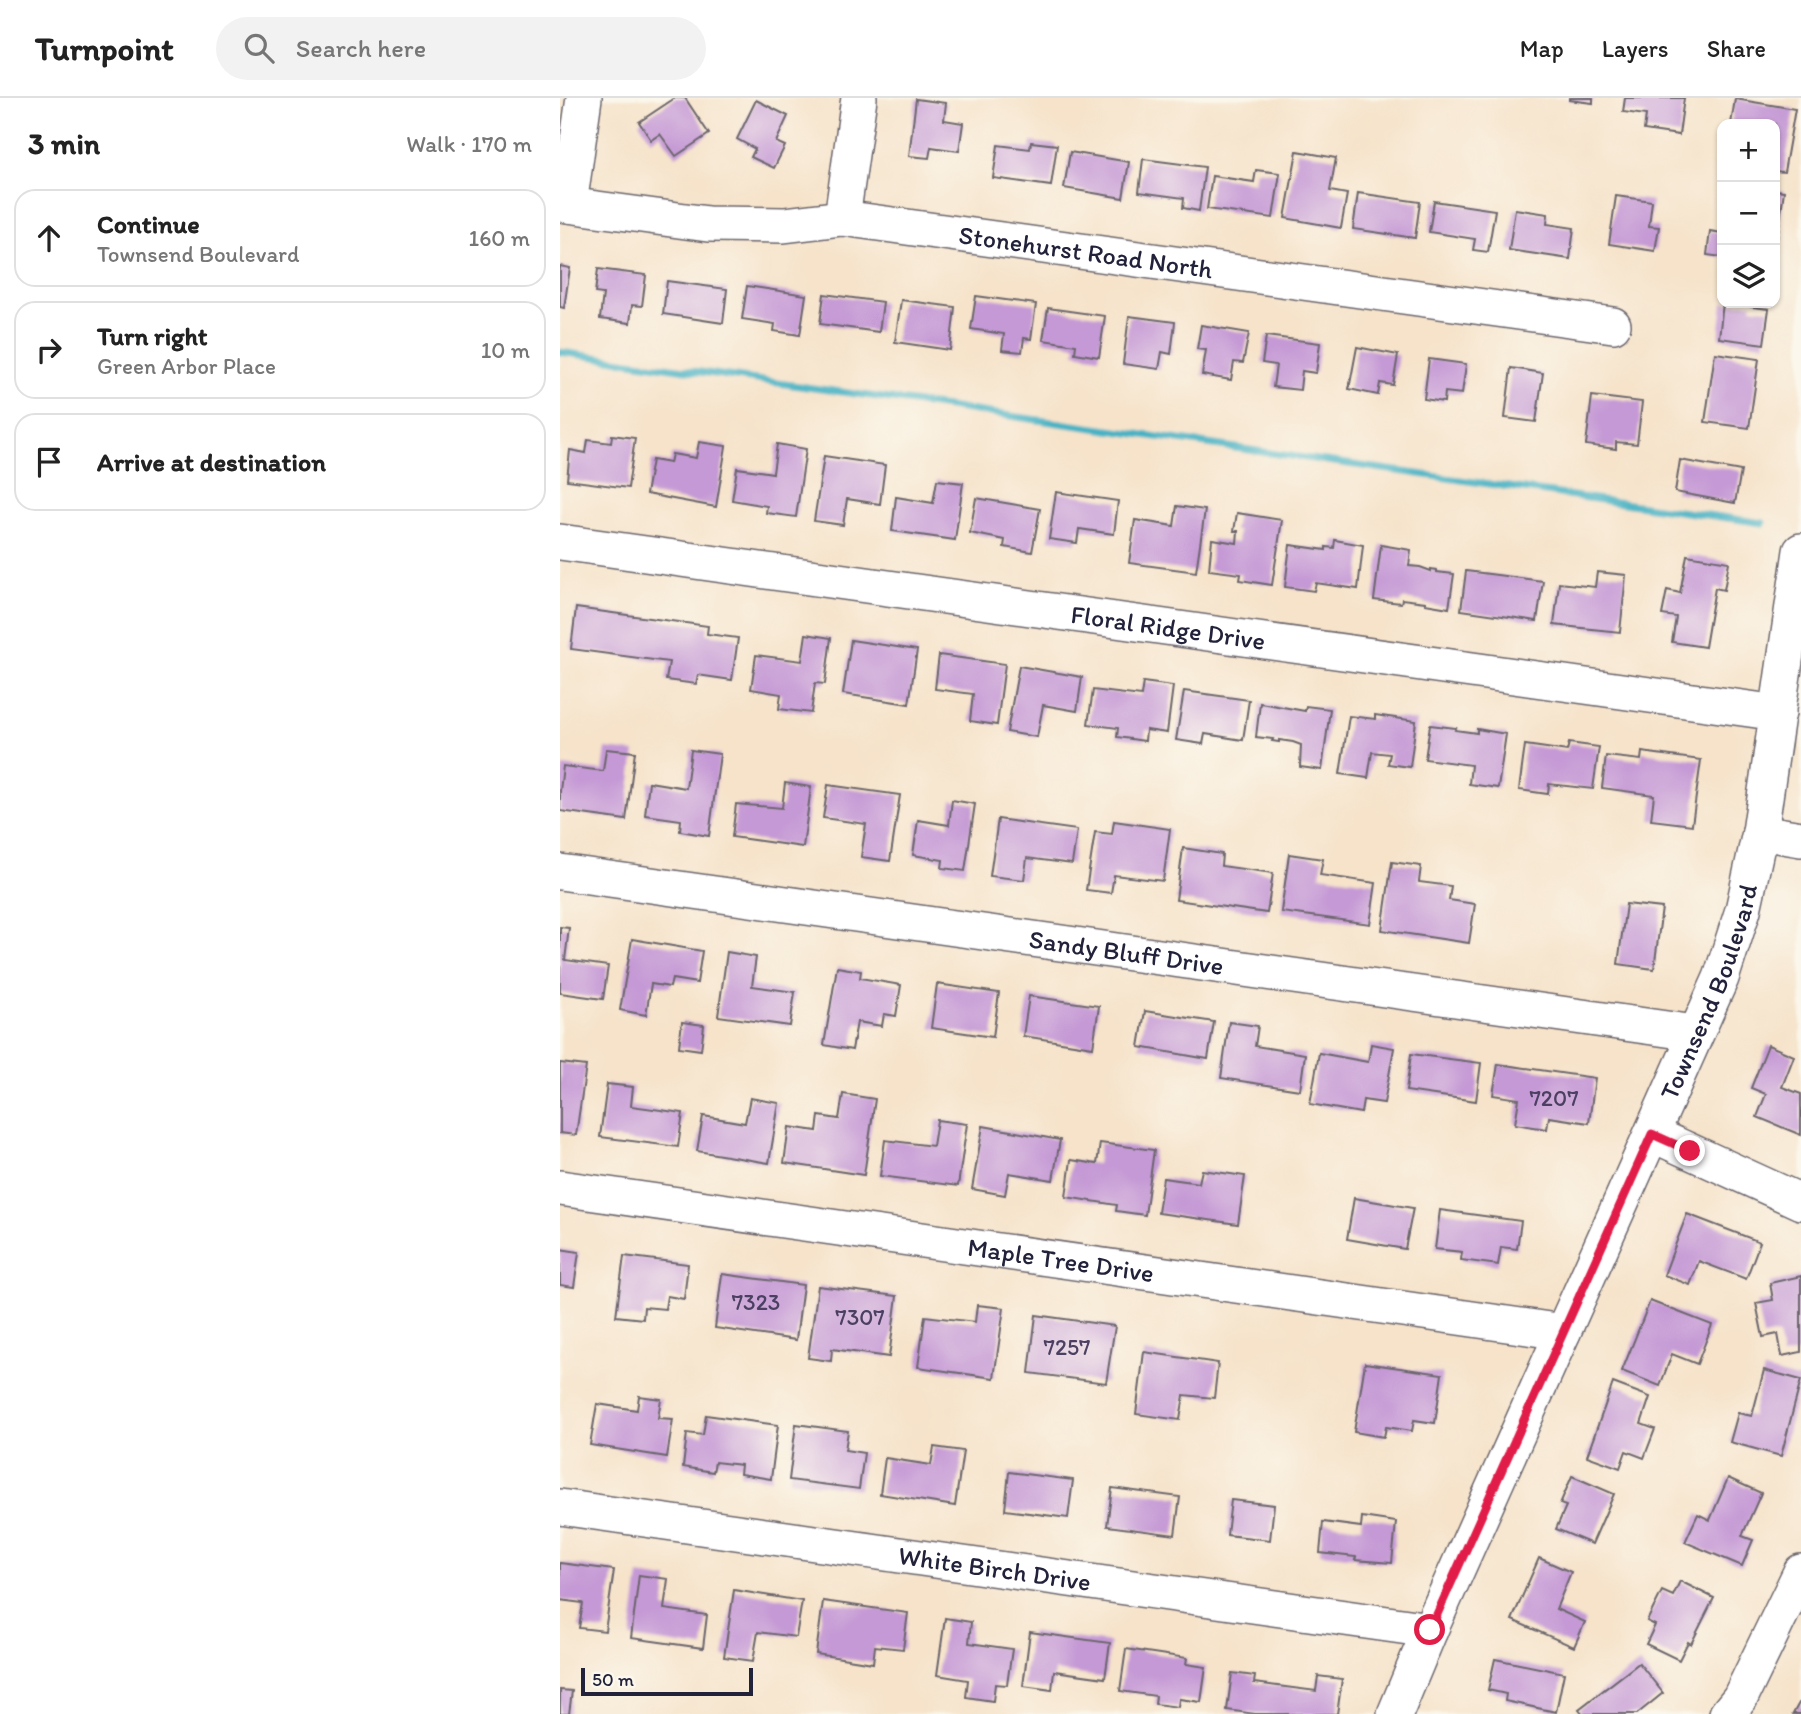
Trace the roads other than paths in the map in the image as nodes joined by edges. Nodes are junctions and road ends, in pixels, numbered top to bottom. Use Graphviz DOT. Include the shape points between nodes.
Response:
graph roads {
  1 [pos="584,98"];
  2 [pos="859,98"];
  3 [pos="565,204"];
  4 [pos="842,218"];
  5 [pos="1612,325"];
  6 [pos="560,542"];
  7 [pos="1801,551"];
  8 [pos="1778,713"];
  9 [pos="1760,832"];
  10 [pos="1801,839"];
  11 [pos="560,872"];
  12 [pos="1695,1033"];
  13 [pos="1652,1134"];
  14 [pos="560,1188"];
  15 [pos="1801,1202"];
  16 [pos="1563,1332"];
  17 [pos="560,1507"];
  18 [pos="1801,1572"];
  19 [pos="1430,1630"];
  20 [pos="1395,1714"];
  21 [pos="1727,1714"];
  1 -- 3 [label="street"];
  2 -- 4 [label="street"];
  3 -- 4 [label="street, Stonehurst Road North" via="708,224 783,225"];
  4 -- 5 [label="street, Stonehurst Road North"];
  6 -- 8 [label="street, Floral Ridge Drive"];
  7 -- 8 [label="street, Townsend Boulevard"];
  8 -- 9 [label="street, Townsend Boulevard"];
  9 -- 10 [label="street"];
  9 -- 12 [label="street, Townsend Boulevard" via="1743,910 1721,978"];
  11 -- 12 [label="street, Sandy Bluff Drive"];
  12 -- 13 [label="street, Townsend Boulevard"];
  13 -- 15 [label="street"];
  13 -- 16 [label="street, Townsend Boulevard"];
  14 -- 16 [label="street, Maple Tree Drive"];
  16 -- 19 [label="street, Townsend Boulevard"];
  17 -- 19 [label="street, White Birch Drive"];
  18 -- 21 [label="street" via="1740,1698"];
  19 -- 20 [label="street, Townsend Boulevard"];
}
